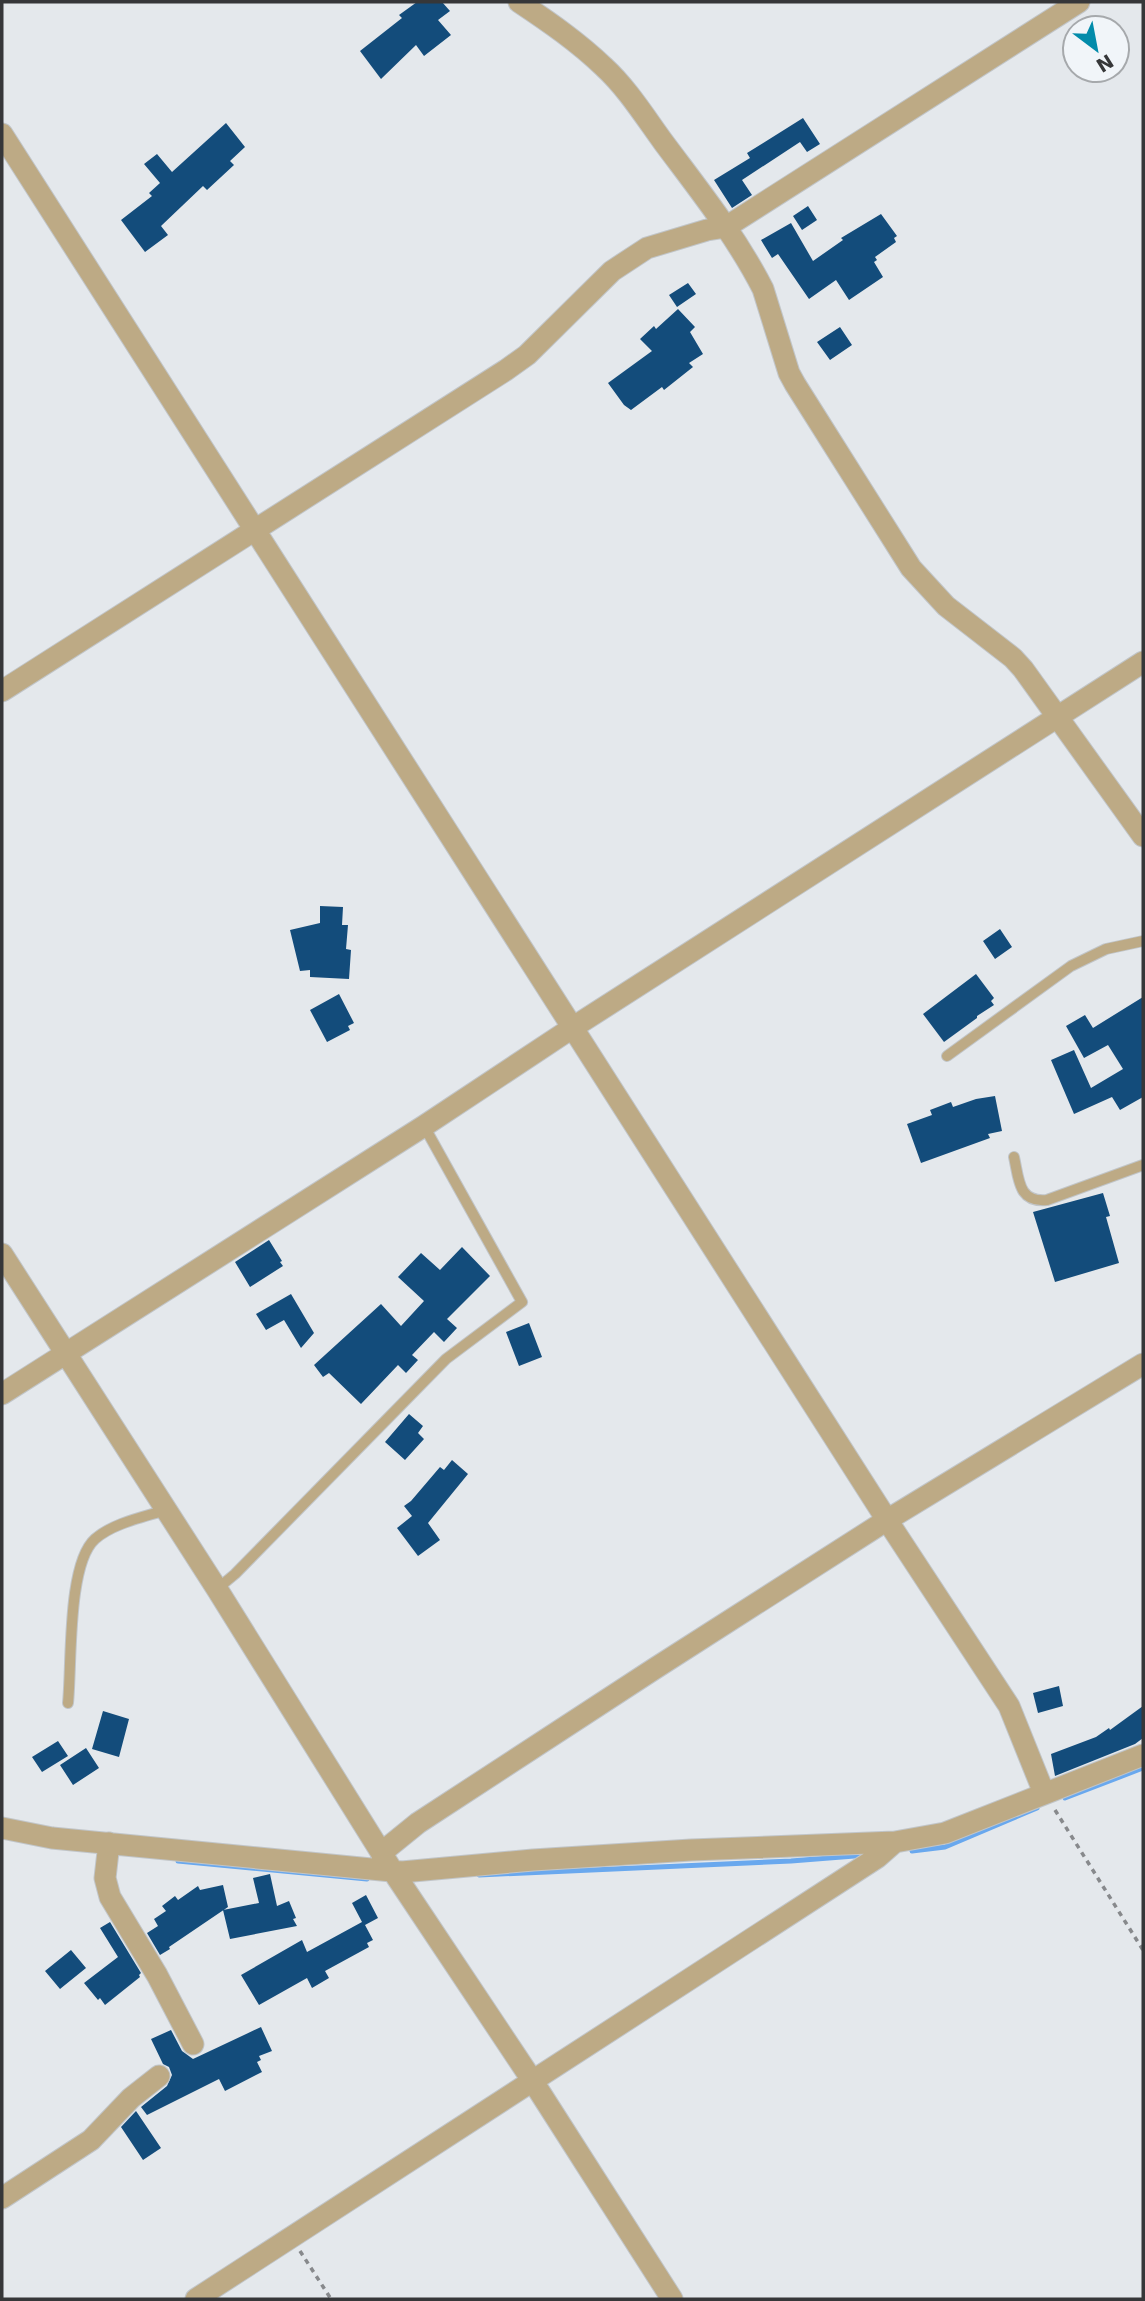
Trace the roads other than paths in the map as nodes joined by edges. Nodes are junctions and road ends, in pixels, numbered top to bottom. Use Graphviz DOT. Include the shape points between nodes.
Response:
graph roads {
  1 [pos="519,2"];
  2 [pos="1079,2"];
  3 [pos="2,134"];
  4 [pos="726,227"];
  5 [pos="253,530"];
  6 [pos="1143,662"];
  7 [pos="2,691"];
  8 [pos="1059,717"];
  9 [pos="1143,836"];
  10 [pos="1143,941"];
  11 [pos="572,1028"];
  12 [pos="947,1056"];
  13 [pos="424,1126"];
  14 [pos="1014,1157"];
  15 [pos="1143,1165"];
  16 [pos="2,1254"];
  17 [pos="65,1354"];
  18 [pos="1143,1364"];
  19 [pos="2,1394"];
  20 [pos="166,1510"];
  21 [pos="887,1520"];
  22 [pos="217,1589"];
  23 [pos="68,1703"];
  24 [pos="1143,1755"];
  25 [pos="1044,1793"];
  26 [pos="2,1829"];
  27 [pos="895,1842"];
  28 [pos="109,1843"];
  29 [pos="386,1862"];
  30 [pos="193,2045"];
  31 [pos="159,2076"];
  32 [pos="532,2080"];
  33 [pos="2,2198"];
  34 [pos="196,2299"];
  35 [pos="673,2299"];
  1 -- 4 [label="street" via="607,69"];
  2 -- 4 [label="street"];
  3 -- 5 [label="street"];
  4 -- 5 [label="street" via="647,248 612,271 527,355"];
  4 -- 8 [label="street" via="763,289 794,384 911,568 946,606 1013,658"];
  5 -- 7 [label="street"];
  5 -- 11 [label="street"];
  6 -- 8 [label="street"];
  8 -- 9 [label="street"];
  8 -- 11 [label="street"];
  10 -- 12 [label="lane" via="1106,949 1071,966"];
  11 -- 13 [label="street"];
  11 -- 21 [label="street"];
  13 -- 17 [label="street"];
  13 -- 22 [label="lane" via="522,1302 446,1359"];
  14 -- 15 [label="lane" via="1024,1193 1038,1201"];
  16 -- 17 [label="street"];
  17 -- 19 [label="street"];
  17 -- 20 [label="street"];
  18 -- 21 [label="street"];
  20 -- 22 [label="street"];
  20 -- 23 [label="lane" via="98,1536 84,1553 75,1590"];
  21 -- 25 [label="street" via="1009,1706"];
  21 -- 29 [label="street" via="418,1823"];
  22 -- 29 [label="street"];
  24 -- 25 [label="street"];
  25 -- 27 [label="street" via="945,1833"];
  26 -- 28 [label="street"];
  27 -- 29 [label="street" via="691,1850 402,1872"];
  27 -- 32 [label="street"];
  28 -- 29 [label="street"];
  28 -- 30 [label="street" via="105,1878 110,1897 158,1975"];
  29 -- 32 [label="street"];
  31 -- 33 [label="street" via="92,2140"];
  32 -- 34 [label="street"];
  32 -- 35 [label="street"];
}
